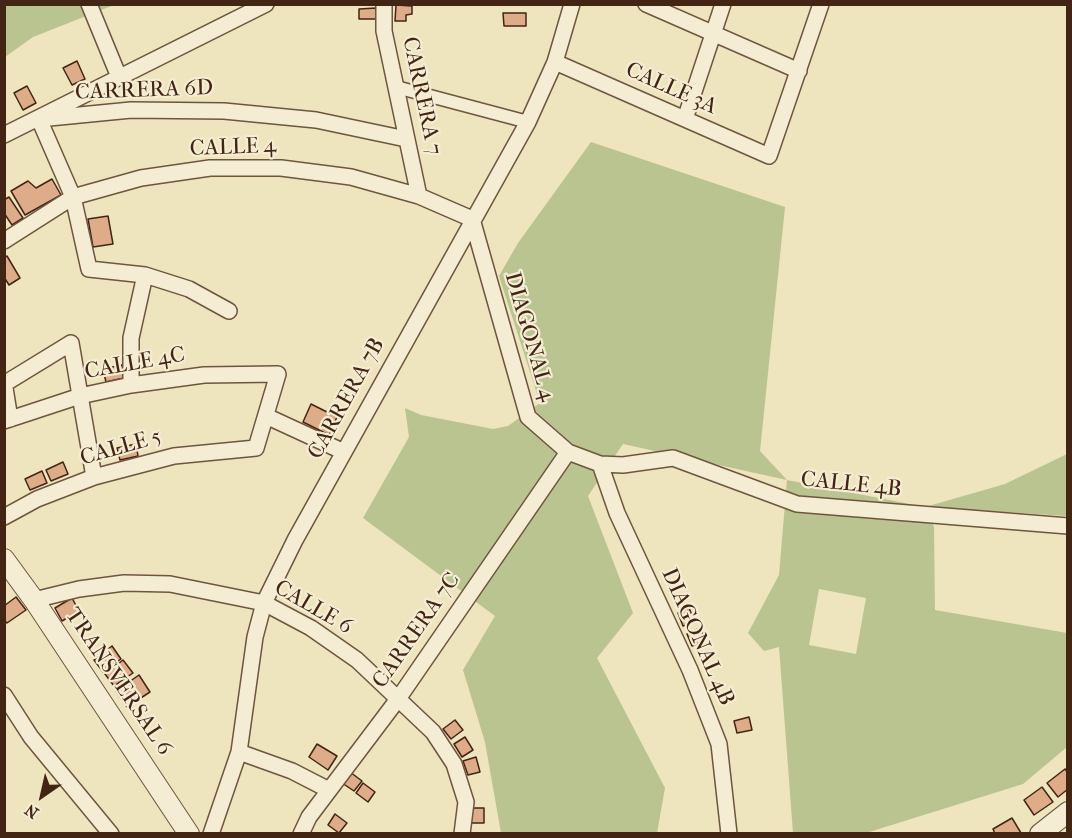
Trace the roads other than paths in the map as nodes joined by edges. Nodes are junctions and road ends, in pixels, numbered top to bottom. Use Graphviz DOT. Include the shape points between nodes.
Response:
graph roads {
  1 [pos="89,4"];
  2 [pos="266,4"];
  3 [pos="384,4"];
  4 [pos="572,4"];
  5 [pos="646,4"];
  6 [pos="723,4"];
  7 [pos="821,4"];
  8 [pos="714,34"];
  9 [pos="555,62"];
  10 [pos="798,71"];
  11 [pos="119,78"];
  12 [pos="396,87"];
  13 [pos="39,119"];
  14 [pos="685,119"];
  15 [pos="528,122"];
  16 [pos="4,135"];
  17 [pos="406,139"];
  18 [pos="73,196"];
  19 [pos="419,196"];
  20 [pos="472,219"];
  21 [pos="4,241"];
  22 [pos="145,275"];
  23 [pos="229,311"];
  24 [pos="5,383"];
  25 [pos="130,385"];
  26 [pos="80,396"];
  27 [pos="266,416"];
  28 [pos="8,420"];
  29 [pos="344,452"];
  30 [pos="568,452"];
  31 [pos="600,464"];
  32 [pos="94,477"];
  33 [pos="4,517"];
  34 [pos="1068,526"];
  35 [pos="6,566"];
  36 [pos="34,600"];
  37 [pos="264,603"];
  38 [pos="4,695"];
  39 [pos="398,699"];
  40 [pos="239,752"];
  41 [pos="329,790"];
  42 [pos="1068,812"];
  43 [pos="184,832"];
  44 [pos="111,834"];
  45 [pos="211,834"];
  46 [pos="301,834"];
  47 [pos="462,834"];
  48 [pos="729,834"];
  49 [pos="1040,834"];
  1 -- 11 [label="street"];
  2 -- 11 [label="street"];
  3 -- 12 [label="street, CARRERA 7" via="384,31"];
  4 -- 9 [label="street, CARRERA 7B"];
  5 -- 8 [label="street"];
  6 -- 8 [label="street"];
  7 -- 10 [label="street"];
  8 -- 10 [label="street"];
  8 -- 14 [label="street"];
  9 -- 14 [label="street, CALLE 3A"];
  9 -- 15 [label="street, CARRERA 7B"];
  10 -- 14 [label="street, CALLE 3A" via="769,156"];
  11 -- 13 [label="street"];
  12 -- 15 [label="street"];
  12 -- 17 [label="street, CARRERA 7"];
  13 -- 16 [label="street"];
  13 -- 17 [label="street, CARRERA 6D" via="131,110 224,111 316,120"];
  13 -- 18 [label="street"];
  15 -- 20 [label="street, CARRERA 7B"];
  17 -- 19 [label="street, CARRERA 7"];
  18 -- 19 [label="street, CALLE 4" via="141,178 210,168 281,168 351,177"];
  18 -- 21 [label="street, CALLE 4"];
  18 -- 22 [label="street" via="89,269"];
  19 -- 20 [label="street, CALLE 4"];
  20 -- 29 [label="street, CARRERA 7B"];
  20 -- 30 [label="street, DIAGONAL 4" via="528,417"];
  22 -- 23 [label="street" via="189,289"];
  22 -- 25 [label="street" via="131,338"];
  24 -- 26 [label="street" via="71,343"];
  24 -- 28 [label="street"];
  25 -- 26 [label="street, CALLE 4C"];
  25 -- 27 [label="street, CALLE 4C" via="204,375 278,374"];
  26 -- 28 [label="street, CALLE 4C"];
  26 -- 32 [label="street"];
  27 -- 29 [label="street"];
  27 -- 32 [label="street, CALLE 5" via="256,448 174,456"];
  29 -- 37 [label="street, CARRERA 7B"];
  30 -- 31 [label="street, CALLE 4B"];
  30 -- 39 [label="street, CARRERA 7C"];
  31 -- 34 [label="street, CALLE 4B" via="673,458 797,504"];
  31 -- 48 [label="street, DIAGONAL 4B" via="617,513 690,670 719,744"];
  32 -- 33 [label="street, CALLE 5"];
  35 -- 36 [label="street, TRANSVERSAL 6"];
  36 -- 37 [label="street, CALLE 6" via="79,588 124,583 170,584"];
  36 -- 43 [label="street, TRANSVERSAL 6"];
  37 -- 39 [label="street, CALLE 6" via="311,628 357,660"];
  37 -- 40 [label="street, CARRERA 7B" via="255,637"];
  38 -- 44 [label="street" via="31,737"];
  39 -- 41 [label="street, CARRERA 7C"];
  39 -- 47 [label="street, CALLE 6" via="433,732 454,764 466,802"];
  40 -- 41 [label="street" via="292,771"];
  40 -- 45 [label="street, CARRERA 7B"];
  41 -- 46 [label="street, CARRERA 7C"];
  42 -- 49 [label="street"];
}
